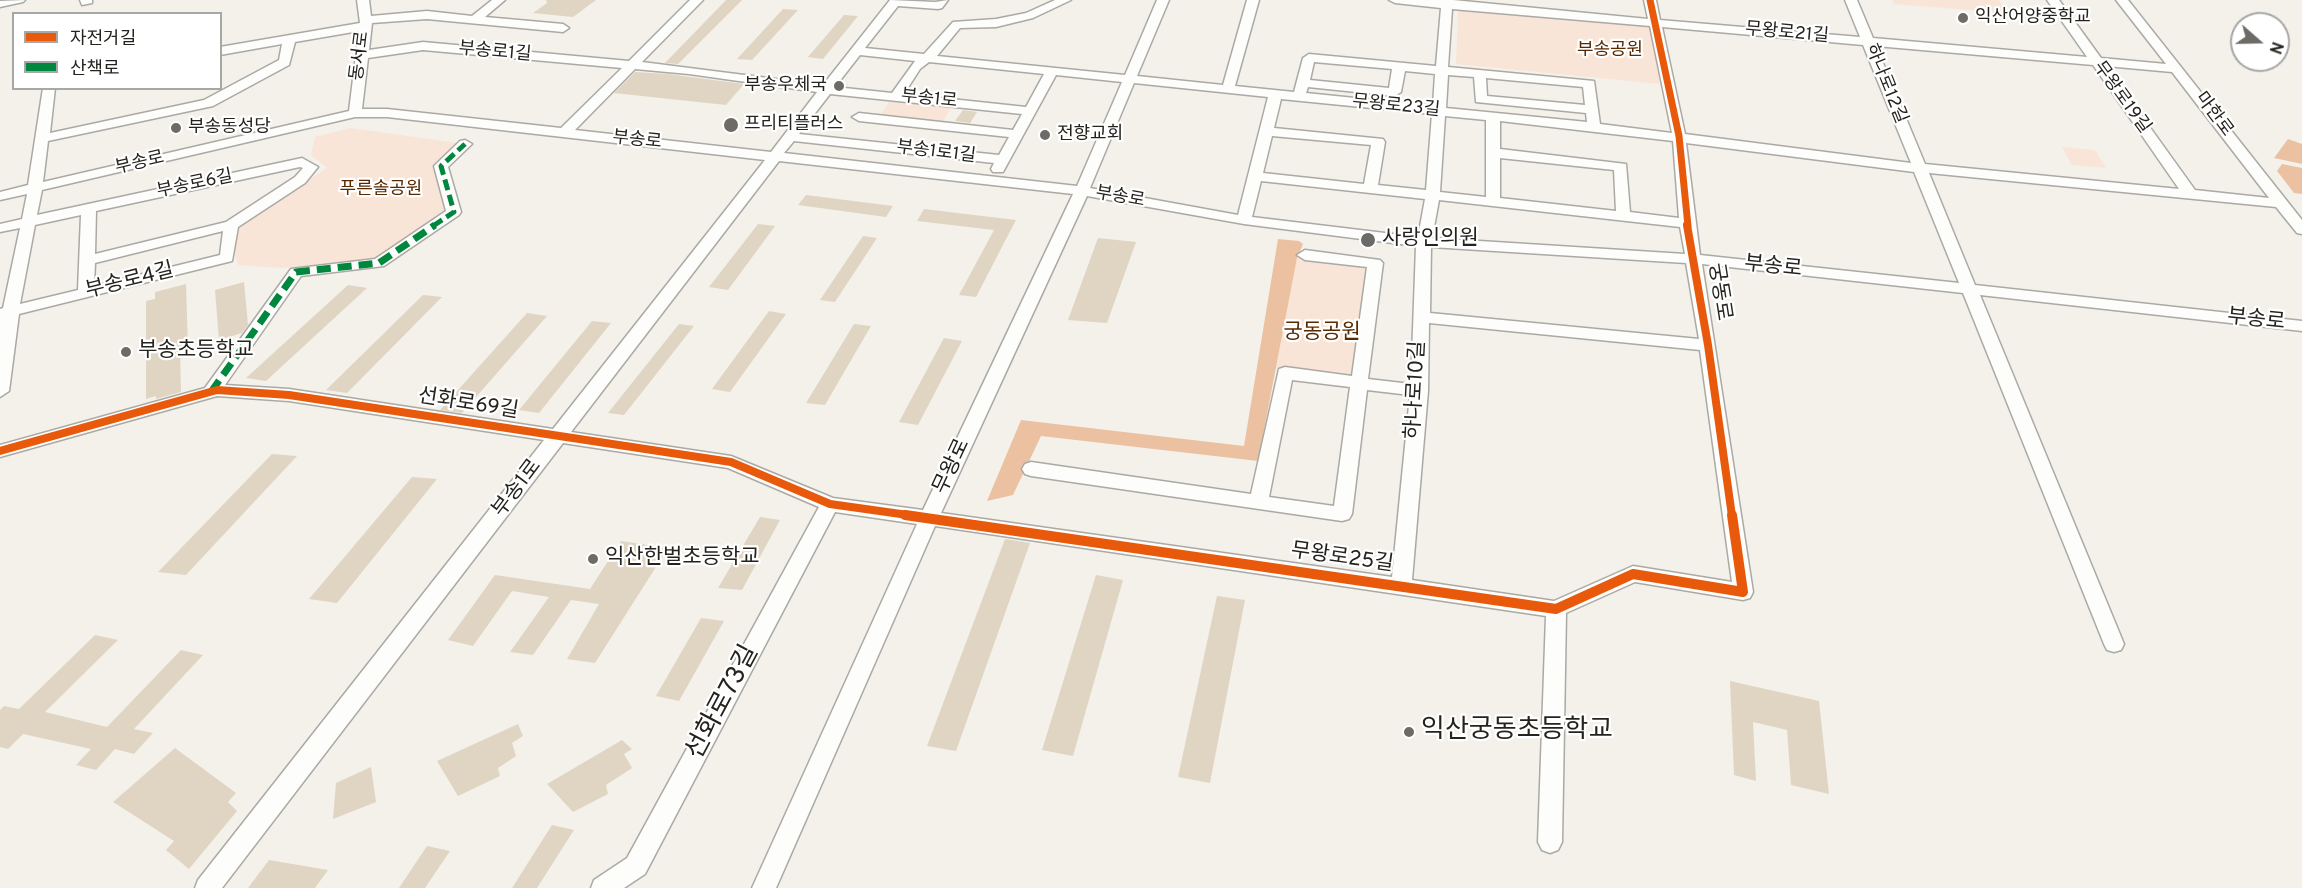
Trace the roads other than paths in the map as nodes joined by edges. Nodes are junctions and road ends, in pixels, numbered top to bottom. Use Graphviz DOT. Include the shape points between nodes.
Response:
graph roads {
  1 [pos="19,0"];
  2 [pos="363,0"];
  3 [pos="500,0"];
  4 [pos="697,0"];
  5 [pos="942,0"];
  6 [pos="1065,0"];
  7 [pos="1162,0"];
  8 [pos="1253,0"];
  9 [pos="1395,0"];
  10 [pos="1650,0"];
  11 [pos="1851,0"];
  12 [pos="2053,0"];
  13 [pos="2122,0"];
  14 [pos="895,1"];
  15 [pos="1447,2"];
  16 [pos="0,4"];
  17 [pos="476,18"];
  18 [pos="1656,22"];
  19 [pos="365,23"];
  20 [pos="563,28"];
  21 [pos="289,39"];
  22 [pos="1868,41"];
  23 [pos="222,51"];
  24 [pos="857,51"];
  25 [pos="360,55"];
  26 [pos="926,58"];
  27 [pos="2095,62"];
  28 [pos="630,66"];
  29 [pos="1399,67"];
  30 [pos="2178,69"];
  31 [pos="1052,71"];
  32 [pos="1442,71"];
  33 [pos="1480,75"];
  34 [pos="1129,79"];
  35 [pos="1304,83"];
  36 [pos="48,90"];
  37 [pos="828,90"];
  38 [pos="1228,90"];
  39 [pos="876,94"];
  40 [pos="1275,95"];
  41 [pos="896,97"];
  42 [pos="1299,98"];
  43 [pos="1592,110"];
  44 [pos="1029,111"];
  45 [pos="1438,111"];
  46 [pos="355,113"];
  47 [pos="859,117"];
  48 [pos="1493,117"];
  49 [pos="1594,127"];
  50 [pos="1267,131"];
  51 [pos="564,133"];
  52 [pos="1017,134"];
  53 [pos="1679,136"];
  54 [pos="791,137"];
  55 [pos="40,139"];
  56 [pos="840,141"];
  57 [pos="465,144"];
  58 [pos="1495,153"];
  59 [pos="774,158"];
  60 [pos="1002,160"];
  61 [pos="302,162"];
  62 [pos="1919,168"];
  63 [pos="1255,176"];
  64 [pos="992,181"];
  65 [pos="1370,188"];
  66 [pos="35,189"];
  67 [pos="1082,191"];
  68 [pos="1433,194"];
  69 [pos="2191,195"];
  70 [pos="0,196"];
  71 [pos="1493,201"];
  72 [pos="2282,203"];
  73 [pos="89,208"];
  74 [pos="1623,215"];
  75 [pos="1244,220"];
  76 [pos="26,222"];
  77 [pos="1687,223"];
  78 [pos="231,225"];
  79 [pos="0,228"];
  80 [pos="2302,230"];
  81 [pos="1424,243"];
  82 [pos="1305,255"];
  83 [pos="1694,259"];
  84 [pos="89,260"];
  85 [pos="1969,290"];
  86 [pos="86,292"];
  87 [pos="5,312"];
  88 [pos="1420,317"];
  89 [pos="2302,326"];
  90 [pos="1708,345"];
  91 [pos="1359,383"];
  92 [pos="0,391"];
  93 [pos="1419,391"];
  94 [pos="212,392"];
  95 [pos="558,437"];
  96 [pos="0,451"];
  97 [pos="1031,469"];
  98 [pos="1259,501"];
  99 [pos="830,504"];
  100 [pos="928,520"];
  101 [pos="1401,586"];
  102 [pos="1556,609"];
  103 [pos="2114,644"];
  104 [pos="1550,842"];
  105 [pos="207,888"];
  106 [pos="603,888"];
  107 [pos="764,888"];
  1 -- 16 [label="street"];
  2 -- 19 [label="street, 동서로"];
  3 -- 17 [label="street"];
  4 -- 28 [label="street"];
  5 -- 14 [label="street" via="938,6"];
  6 -- 26 [label="street" via="1029,16 957,25"];
  7 -- 34 [label="street, 무왕로"];
  8 -- 38 [label="street"];
  9 -- 15 [label="street, 무왕로21길"];
  10 -- 18 [label="street, 궁동로"];
  11 -- 22 [label="street, 하나로12길"];
  12 -- 27 [label="street, 무왕로19길"];
  13 -- 30 [label="street, 마한로"];
  14 -- 24 [label="street, 부송1로"];
  15 -- 18 [label="street, 무왕로21길"];
  15 -- 32 [label="street, 하나로10길"];
  17 -- 19 [label="street" via="427,15"];
  17 -- 20 [label="street"];
  18 -- 22 [label="street, 무왕로21길"];
  18 -- 53 [label="street, 궁동로"];
  19 -- 21 [label="street"];
  19 -- 25 [label="street, 동서로"];
  21 -- 23 [label="street"];
  21 -- 55 [label="street" via="285,62 208,103"];
  22 -- 27 [label="street, 무왕로21길"];
  22 -- 62 [label="street, 하나로12길"];
  24 -- 26 [label="street"];
  24 -- 37 [label="street, 부송1로"];
  25 -- 28 [label="street, 부송로1길" via="423,46"];
  25 -- 46 [label="street, 동서로"];
  26 -- 31 [label="street"];
  26 -- 41 [label="street" via="915,67"];
  27 -- 30 [label="street, 무왕로21길"];
  27 -- 69 [label="street, 무왕로19길"];
  28 -- 37 [label="street, 부송로1길" via="689,70"];
  28 -- 51 [label="street"];
  29 -- 32 [label="street"];
  29 -- 35 [label="street" via="1310,58"];
  29 -- 35 [label="street" via="1395,92"];
  30 -- 72 [label="street, 마한로"];
  31 -- 34 [label="street"];
  31 -- 44 [label="street, 부송1로1길"];
  32 -- 33 [label="street"];
  32 -- 45 [label="street, 하나로10길"];
  33 -- 43 [label="street" via="1589,84"];
  33 -- 43 [label="street" via="1480,99"];
  34 -- 38 [label="street, 무왕로23길"];
  34 -- 67 [label="street, 무왕로"];
  35 -- 42 [label="street"];
  36 -- 55 [label="street"];
  37 -- 39 [label="street, 부송1로"];
  37 -- 54 [label="street, 부송1로"];
  38 -- 40 [label="street, 무왕로23길"];
  39 -- 41 [label="street, 부송1로"];
  39 -- 47 [label="street"];
  40 -- 42 [label="street, 무왕로23길"];
  40 -- 50 [label="street"];
  41 -- 44 [label="street, 부송1로"];
  42 -- 45 [label="street, 무왕로23길"];
  43 -- 49 [label="street"];
  44 -- 52 [label="street, 부송1로1길"];
  45 -- 48 [label="street, 무왕로23길"];
  45 -- 68 [label="street, 하나로10길"];
  46 -- 51 [label="street, 부송로" via="387,113"];
  46 -- 66 [label="street, 부송로"];
  47 -- 52 [label="street, 부송1로1길"];
  47 -- 56 [label="street"];
  48 -- 49 [label="street, 무왕로23길"];
  48 -- 58 [label="street"];
  49 -- 53 [label="street, 무왕로23길"];
  50 -- 63 [label="street"];
  50 -- 65 [label="street, 무왕로23길" via="1378,142"];
  51 -- 59 [label="street, 부송로"];
  52 -- 60 [label="street, 부송1로1길"];
  53 -- 62 [label="street"];
  53 -- 77 [label="street, 궁동로"];
  54 -- 56 [label="street, 부송1로1길"];
  54 -- 59 [label="street, 부송1로"];
  55 -- 66 [label="street"];
  56 -- 60 [label="street, 부송1로1길"];
  57 -- 94 [label="street" via="441,166 454,212 379,263 296,272"];
  58 -- 71 [label="street"];
  58 -- 74 [label="street" via="1621,167"];
  59 -- 64 [label="street, 부송로"];
  59 -- 95 [label="street, 부송1로"];
  60 -- 64 [label="street"];
  61 -- 73 [label="street, 부송로6길"];
  61 -- 78 [label="street, 부송로4길" via="311,167 300,180"];
  62 -- 69 [label="street"];
  62 -- 85 [label="street, 하나로12길"];
  63 -- 65 [label="street"];
  63 -- 75 [label="street"];
  64 -- 67 [label="street, 부송로"];
  65 -- 68 [label="street"];
  66 -- 70 [label="street, 부송로"];
  66 -- 76 [label="street"];
  67 -- 75 [label="street, 부송로"];
  67 -- 100 [label="street, 무왕로"];
  68 -- 71 [label="street"];
  68 -- 81 [label="street, 하나로10길"];
  69 -- 72 [label="street"];
  71 -- 74 [label="street"];
  72 -- 80 [label="street, 마한로"];
  73 -- 76 [label="street, 부송로6길"];
  73 -- 84 [label="street"];
  74 -- 77 [label="street"];
  75 -- 81 [label="street, 부송로"];
  76 -- 79 [label="street, 부송로6길"];
  76 -- 87 [label="street"];
  77 -- 83 [label="street, 궁동로"];
  78 -- 84 [label="street, 부송로4길"];
  78 -- 86 [label="street, 부송로4길" via="227,258"];
  81 -- 83 [label="street, 부송로"];
  81 -- 88 [label="street, 하나로10길"];
  82 -- 91 [label="street" via="1376,263"];
  83 -- 85 [label="street, 부송로"];
  83 -- 90 [label="street, 궁동로"];
  84 -- 86 [label="street"];
  85 -- 89 [label="street, 부송로"];
  85 -- 103 [label="street, 하나로12길"];
  86 -- 87 [label="street, 부송로4길"];
  87 -- 92 [label="street"];
  88 -- 90 [label="street"];
  88 -- 93 [label="street, 하나로10길"];
  90 -- 102 [label="street, 궁동로" via="1743,592 1633,574"];
  91 -- 93 [label="street"];
  91 -- 98 [label="street" via="1285,373"];
  91 -- 98 [label="street" via="1342,514"];
  93 -- 101 [label="street, 하나로10길"];
  94 -- 95 [label="street, 선화로69길" via="290,395"];
  94 -- 96 [label="street, 선화로69길"];
  95 -- 99 [label="street, 선화로69길" via="731,462"];
  95 -- 105 [label="street, 부송1로"];
  97 -- 98 [label="street"];
  99 -- 100 [label="street, 선화로69길"];
  99 -- 106 [label="street, 선화로73길" via="636,866"];
  100 -- 101 [label="street, 무왕로25길"];
  100 -- 107 [label="street, 무왕로"];
  101 -- 102 [label="street, 무왕로25길"];
  102 -- 104 [label="street"];
}
